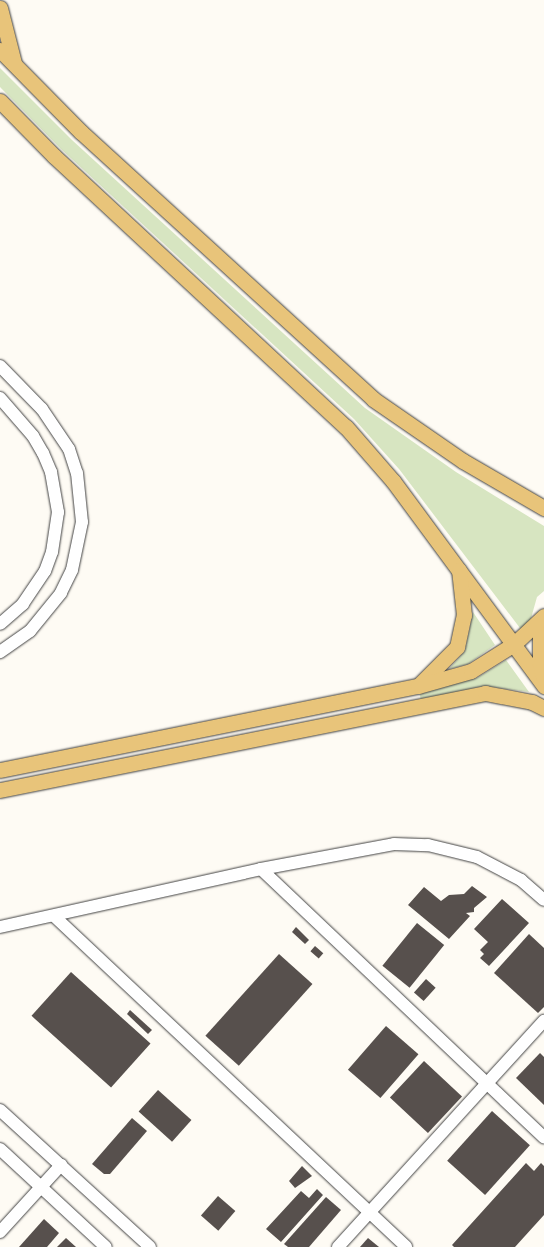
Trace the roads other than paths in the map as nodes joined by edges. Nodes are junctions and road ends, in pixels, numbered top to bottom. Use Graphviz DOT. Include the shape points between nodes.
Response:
graph roads {
  1 [pos="0,8"];
  2 [pos="0,50"];
  3 [pos="14,64"];
  4 [pos="0,100"];
  5 [pos="0,366"];
  6 [pos="0,398"];
  7 [pos="544,508"];
  8 [pos="459,568"];
  9 [pos="544,616"];
  10 [pos="0,624"];
  11 [pos="544,626"];
  12 [pos="514,644"];
  13 [pos="0,652"];
  14 [pos="544,679"];
  15 [pos="418,686"];
  16 [pos="544,686"];
  17 [pos="544,708"];
  18 [pos="0,770"];
  19 [pos="0,790"];
  20 [pos="261,869"];
  21 [pos="544,900"];
  22 [pos="54,916"];
  23 [pos="0,927"];
  24 [pos="544,1022"];
  25 [pos="486,1085"];
  26 [pos="0,1110"];
  27 [pos="544,1138"];
  28 [pos="0,1148"];
  29 [pos="61,1165"];
  30 [pos="41,1187"];
  31 [pos="369,1213"];
  32 [pos="0,1232"];
  33 [pos="106,1247"];
  34 [pos="150,1247"];
  35 [pos="338,1247"];
  36 [pos="406,1247"];
  1 -- 3 [label="main road"];
  2 -- 3 [label="main road"];
  3 -- 7 [label="main road" via="81,132 373,399 463,461"];
  4 -- 8 [label="main road" via="54,156 346,427 393,481"];
  5 -- 13 [label="street" via="42,408 65,442 77,473 82,522 77,554 61,593 30,631"];
  6 -- 10 [label="street" via="33,436 43,453 51,472 58,512 52,552 45,571 23,604"];
  8 -- 12 [label="main road"];
  8 -- 15 [label="main road" via="464,615 457,647"];
  9 -- 12 [label="main road"];
  11 -- 14 [label="main road" via="540,637 540,666"];
  12 -- 15 [label="main road" via="471,671"];
  12 -- 16 [label="main road"];
  15 -- 18 [label="main road"];
  17 -- 19 [label="main road" via="532,702 485,693"];
  20 -- 21 [label="street" via="394,844 428,845 461,851 492,863 521,880"];
  20 -- 22 [label="street"];
  20 -- 25 [label="street"];
  22 -- 23 [label="street"];
  22 -- 31 [label="street"];
  24 -- 25 [label="street"];
  25 -- 27 [label="street"];
  25 -- 31 [label="street"];
  26 -- 29 [label="street"];
  28 -- 30 [label="street"];
  29 -- 30 [label="street"];
  29 -- 34 [label="street"];
  30 -- 32 [label="street"];
  30 -- 33 [label="street"];
  31 -- 35 [label="street"];
  31 -- 36 [label="street"];
}
